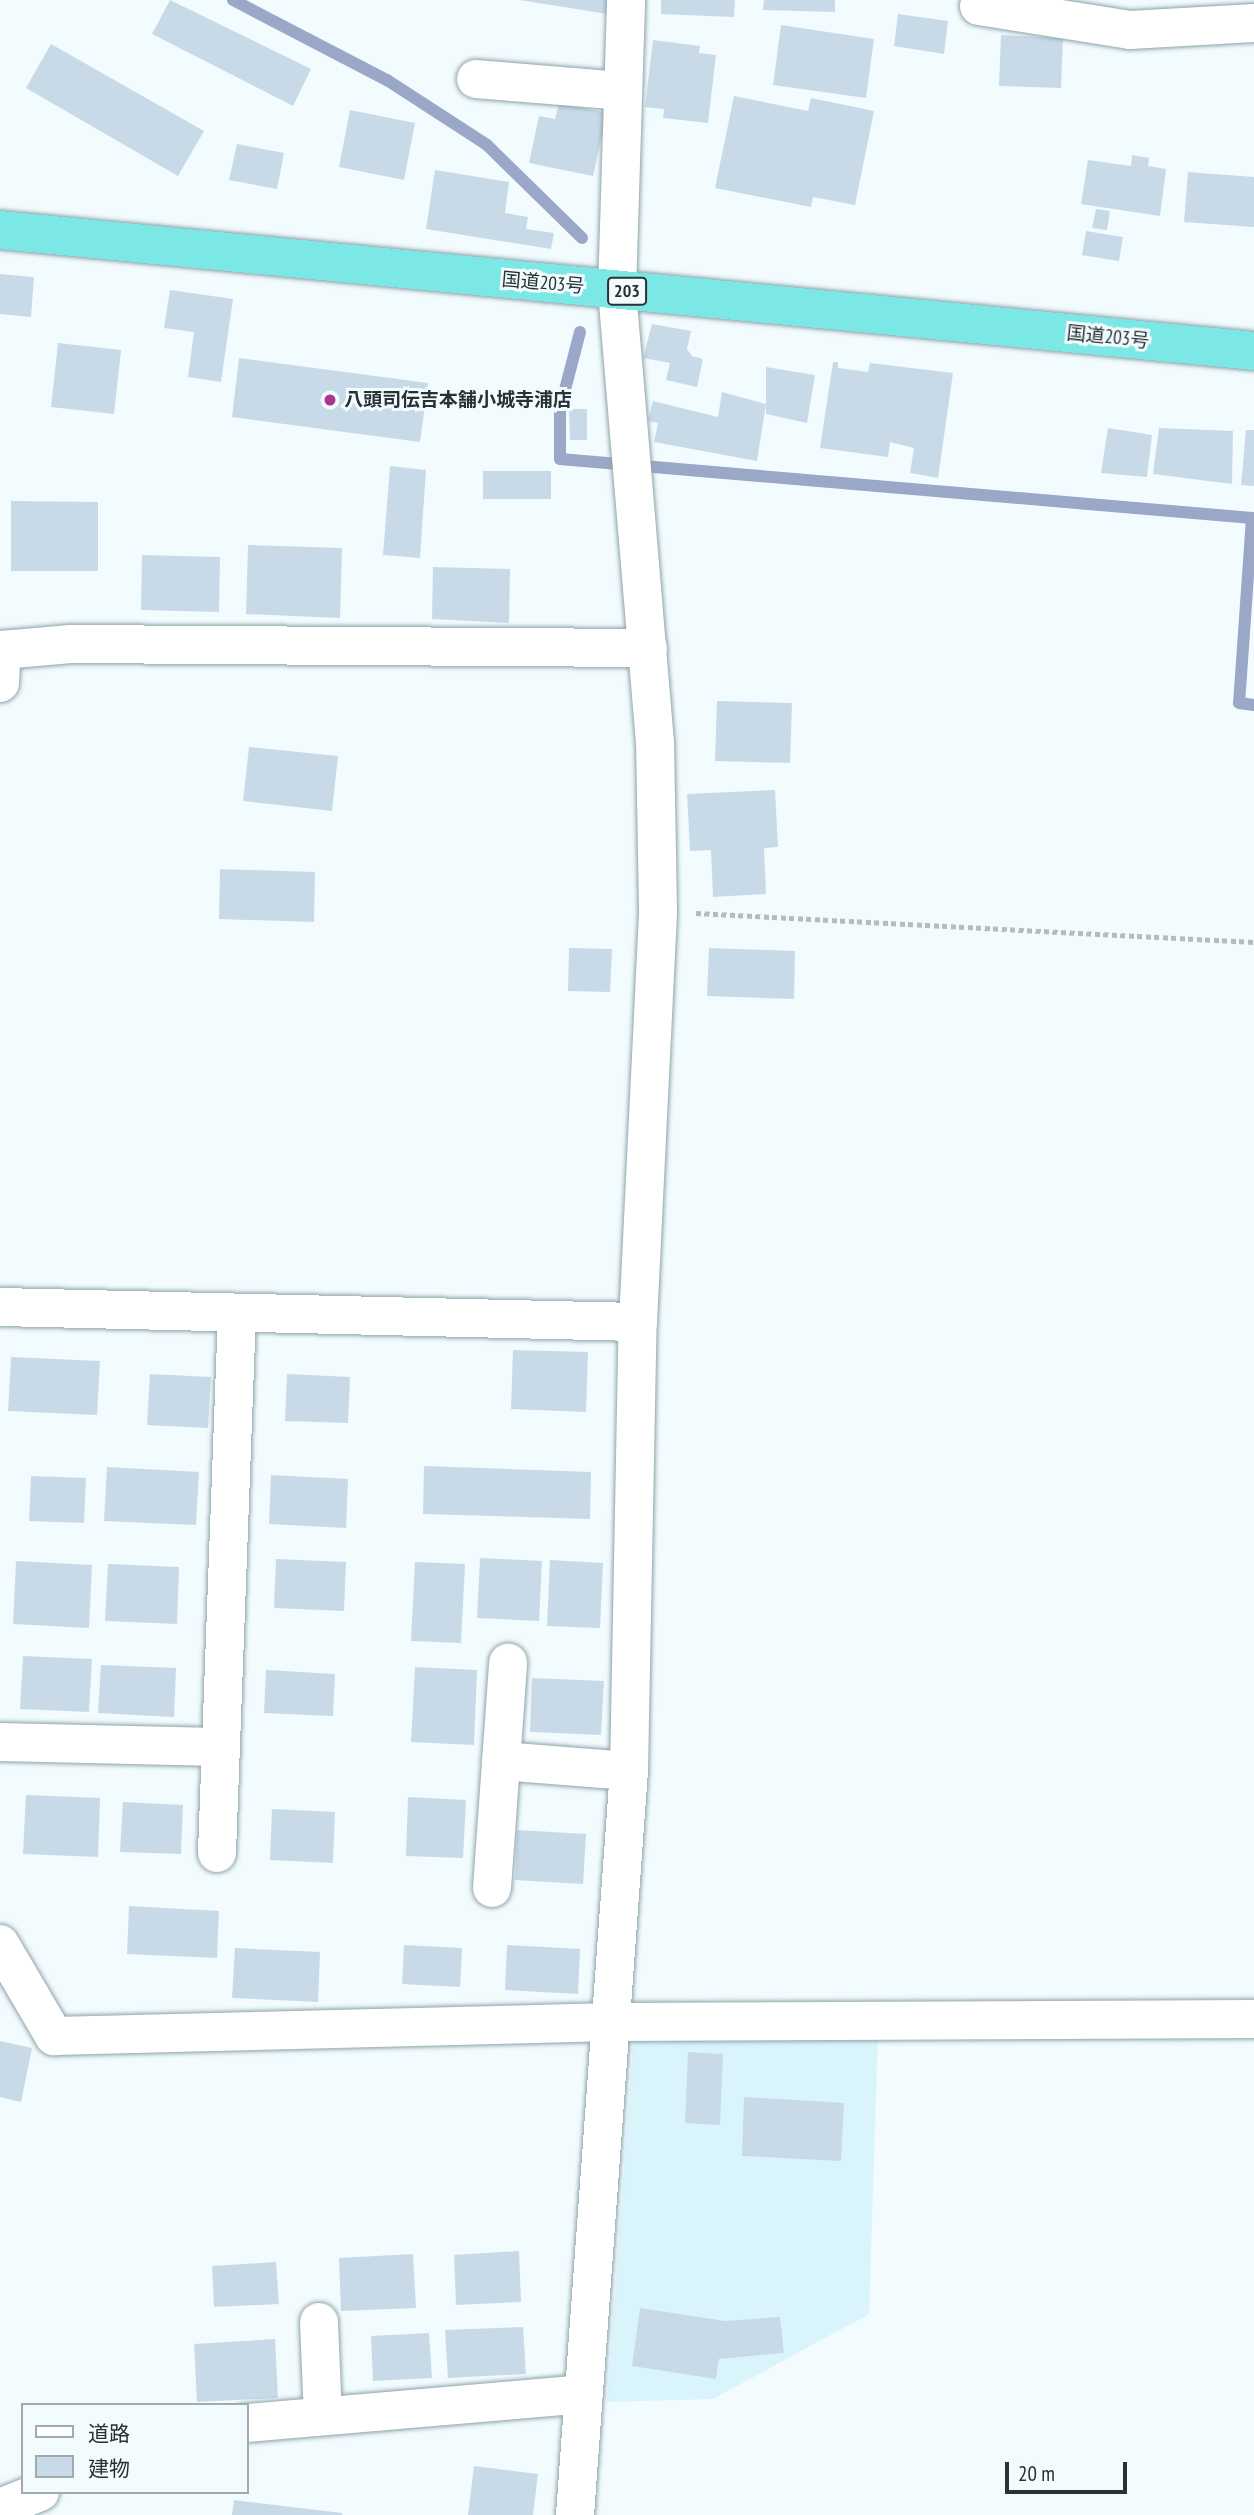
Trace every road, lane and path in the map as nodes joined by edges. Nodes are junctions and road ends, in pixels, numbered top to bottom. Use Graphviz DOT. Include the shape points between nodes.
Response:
graph roads {
  1 [pos="626,0"];
  2 [pos="979,6"];
  3 [pos="1254,23"];
  4 [pos="476,79"];
  5 [pos="621,91"];
  6 [pos="0,230"];
  7 [pos="617,290"];
  8 [pos="1254,351"];
  9 [pos="648,648"];
  10 [pos="1,659"];
  11 [pos="658,911"];
  12 [pos="1254,942"];
  13 [pos="0,1307"];
  14 [pos="237,1313"];
  15 [pos="639,1322"];
  16 [pos="508,1663"];
  17 [pos="0,1742"];
  18 [pos="221,1747"];
  19 [pos="501,1761"];
  20 [pos="629,1771"];
  21 [pos="217,1853"];
  22 [pos="492,1888"];
  23 [pos="0,1944"];
  24 [pos="1254,2019"];
  25 [pos="613,2022"];
  26 [pos="319,2322"];
  27 [pos="584,2394"];
  28 [pos="323,2416"];
  29 [pos="248,2423"];
  30 [pos="35,2494"];
  31 [pos="0,2508"];
  32 [pos="575,2515"];
  1 -- 5 [label="street"];
  2 -- 3 [label="street" via="1130,30"];
  4 -- 5 [label="street"];
  5 -- 7 [label="street"];
  6 -- 7 [label="highway, 国道203号 / 203"];
  7 -- 8 [label="highway, 国道203号 / 203"];
  7 -- 9 [label="street"];
  9 -- 10 [label="street" via="71,644"];
  9 -- 11 [label="street"];
  11 -- 12 [label="path"];
  11 -- 15 [label="street"];
  13 -- 14 [label="street"];
  14 -- 15 [label="street"];
  14 -- 18 [label="street"];
  15 -- 20 [label="street"];
  16 -- 19 [label="street"];
  17 -- 18 [label="street"];
  18 -- 21 [label="street"];
  19 -- 20 [label="street"];
  19 -- 22 [label="street"];
  20 -- 25 [label="street"];
  23 -- 25 [label="street" via="54,2036"];
  24 -- 25 [label="street"];
  25 -- 27 [label="street"];
  26 -- 28 [label="street"];
  27 -- 28 [label="street"];
  27 -- 32 [label="street"];
  28 -- 29 [label="street"];
  30 -- 31 [label="street"];
}
